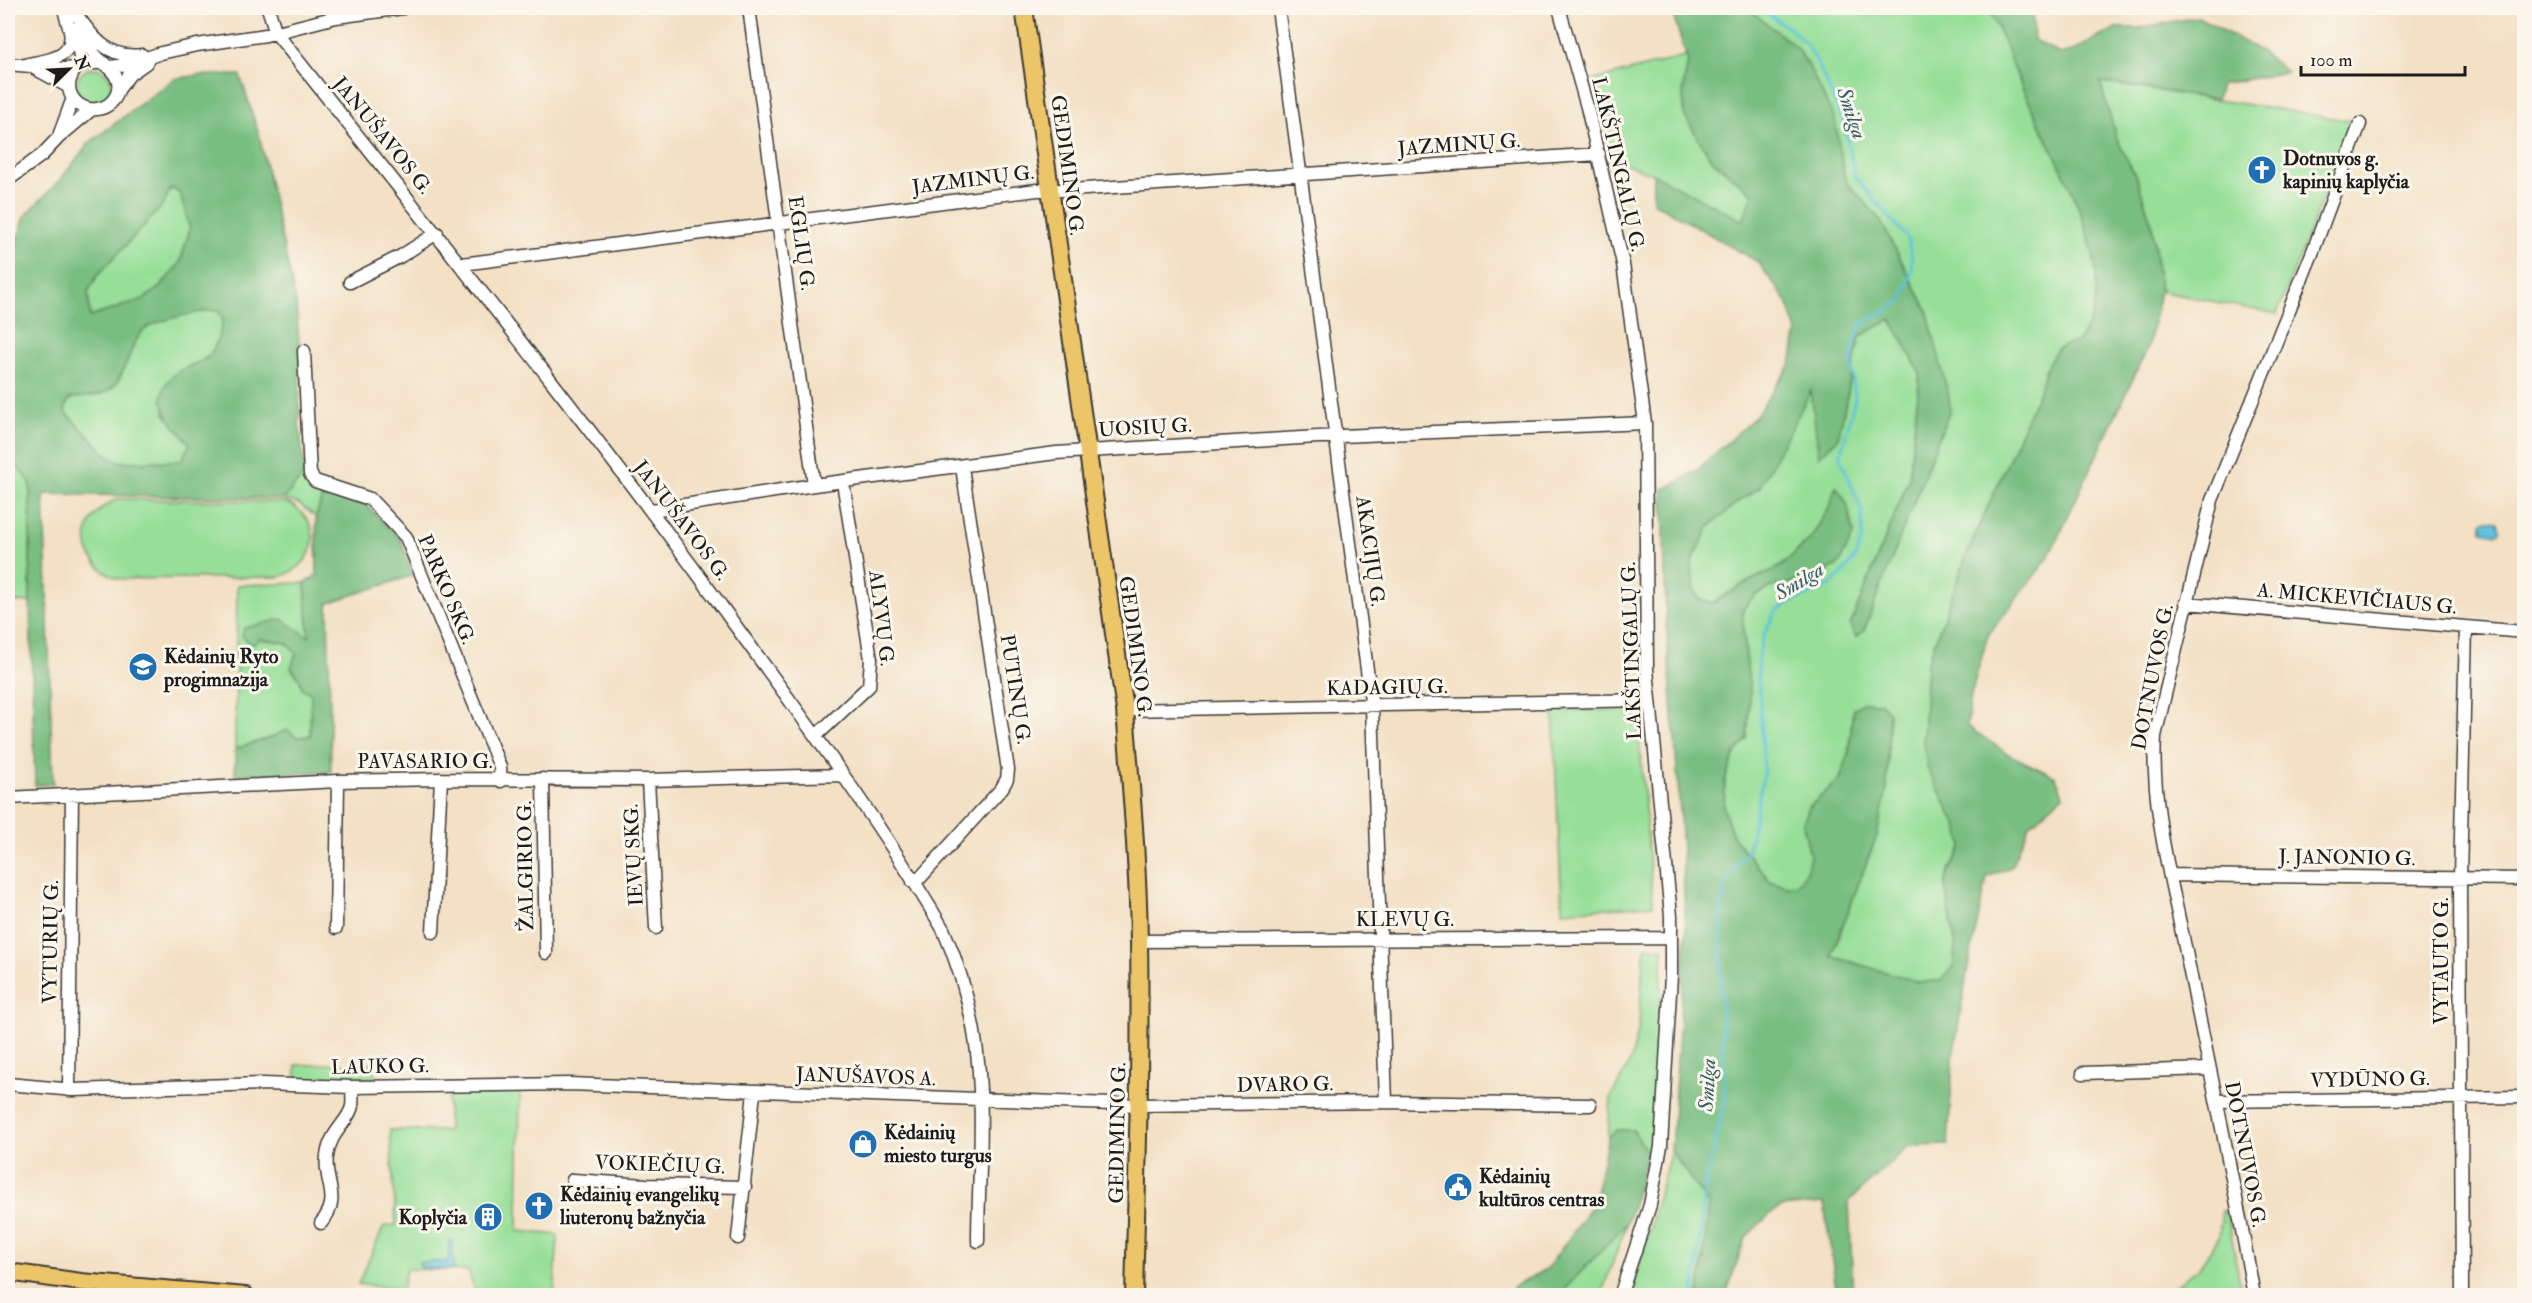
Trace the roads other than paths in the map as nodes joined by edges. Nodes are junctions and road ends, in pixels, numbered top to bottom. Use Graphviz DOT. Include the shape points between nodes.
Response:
graph roads {
  1 [pos="68,8"];
  2 [pos="268,8"];
  3 [pos="403,8"];
  4 [pos="749,8"];
  5 [pos="1024,8"];
  6 [pos="1278,8"];
  7 [pos="1559,8"];
  8 [pos="80,20"];
  9 [pos="276,33"];
  10 [pos="161,53"];
  11 [pos="8,64"];
  12 [pos="28,64"];
  13 [pos="107,65"];
  14 [pos="78,67"];
  15 [pos="118,90"];
  16 [pos="71,93"];
  17 [pos="92,110"];
  18 [pos="2360,124"];
  19 [pos="59,137"];
  20 [pos="1599,154"];
  21 [pos="1300,174"];
  22 [pos="8,180"];
  23 [pos="1050,189"];
  24 [pos="780,223"];
  25 [pos="437,233"];
  26 [pos="462,264"];
  27 [pos="350,282"];
  28 [pos="304,351"];
  29 [pos="1645,423"];
  30 [pos="1336,437"];
  31 [pos="1087,450"];
  32 [pos="962,467"];
  33 [pos="843,482"];
  34 [pos="814,485"];
  35 [pos="652,510"];
  36 [pos="2186,603"];
  37 [pos="2466,627"];
  38 [pos="2524,632"];
  39 [pos="1650,700"];
  40 [pos="1372,707"];
  41 [pos="1125,710"];
  42 [pos="816,736"];
  43 [pos="843,775"];
  44 [pos="441,778"];
  45 [pos="543,779"];
  46 [pos="648,780"];
  47 [pos="338,781"];
  48 [pos="501,781"];
  49 [pos="72,795"];
  50 [pos="8,798"];
  51 [pos="2170,875"];
  52 [pos="2460,878"];
  53 [pos="2524,879"];
  54 [pos="913,882"];
  55 [pos="336,928"];
  56 [pos="656,928"];
  57 [pos="433,932"];
  58 [pos="1671,938"];
  59 [pos="1382,939"];
  60 [pos="1139,941"];
  61 [pos="546,953"];
  62 [pos="2209,1069"];
  63 [pos="2083,1073"];
  64 [pos="8,1084"];
  65 [pos="352,1087"];
  66 [pos="69,1090"];
  67 [pos="754,1092"];
  68 [pos="2461,1097"];
  69 [pos="2524,1097"];
  70 [pos="980,1099"];
  71 [pos="2216,1101"];
  72 [pos="1386,1102"];
  73 [pos="1139,1105"];
  74 [pos="1590,1105"];
  75 [pos="573,1180"];
  76 [pos="745,1186"];
  77 [pos="321,1223"];
  78 [pos="738,1238"];
  79 [pos="978,1241"];
  80 [pos="8,1272"];
  81 [pos="246,1296"];
  82 [pos="1134,1296"];
  83 [pos="1620,1296"];
  84 [pos="2254,1296"];
  85 [pos="2462,1296"];
  1 -- 8 [label="street"];
  1 -- 12 [label="street" via="68,48 63,54"];
  1 -- 14 [label="street" via="79,48"];
  2 -- 9 [label="street, JANUŠAVOS G."];
  3 -- 9 [label="street" via="336,17"];
  4 -- 24 [label="street, EGLIŲ G."];
  5 -- 23 [label="main road, GEDIMINO G."];
  6 -- 21 [label="street, AKACIJŲ G."];
  7 -- 20 [label="street, LAKŠTINGALŲ G."];
  8 -- 10 [label="street" via="98,42 118,55"];
  8 -- 13 [label="street" via="89,46"];
  9 -- 10 [label="street"];
  9 -- 25 [label="street, JANUŠAVOS G."];
  10 -- 13 [label="street" via="126,65"];
  10 -- 15 [label="street" via="130,74"];
  11 -- 12 [label="street"];
  12 -- 14 [label="street"];
  12 -- 16 [label="street"];
  13 -- 14 [label="street" via="91,61"];
  13 -- 15 [label="street" via="117,79"];
  14 -- 16 [label="street" via="70,80"];
  15 -- 17 [label="street" via="107,106"];
  16 -- 17 [label="street" via="78,104"];
  16 -- 19 [label="street"];
  17 -- 19 [label="street"];
  18 -- 36 [label="street, DOTNUVOS G." via="2212,500"];
  19 -- 22 [label="street"];
  20 -- 21 [label="street, JAZMINŲ G."];
  20 -- 29 [label="street, LAKŠTINGALŲ G." via="1629,296"];
  21 -- 23 [label="street, JAZMINŲ G."];
  21 -- 30 [label="street, AKACIJŲ G."];
  23 -- 24 [label="street, JAZMINŲ G."];
  23 -- 31 [label="main road, GEDIMINO G."];
  24 -- 26 [label="street, JAZMINŲ G."];
  24 -- 34 [label="street, EGLIŲ G."];
  25 -- 26 [label="street, JANUŠAVOS G."];
  25 -- 27 [label="street"];
  26 -- 35 [label="street, JANUŠAVOS G."];
  28 -- 48 [label="street, PARKO SKG." via="310,474 315,481 370,499 405,537 500,767"];
  29 -- 30 [label="street, UOSIŲ G."];
  29 -- 39 [label="street, LAKŠTINGALŲ G."];
  30 -- 31 [label="street, UOSIŲ G."];
  30 -- 40 [label="street, AKACIJŲ G."];
  31 -- 32 [label="street, UOSIŲ G."];
  31 -- 41 [label="main road, GEDIMINO G."];
  32 -- 33 [label="street, UOSIŲ G."];
  32 -- 54 [label="street, PUTINŲ G." via="1007,779"];
  33 -- 34 [label="street, UOSIŲ G."];
  33 -- 42 [label="street, ALYVŲ G." via="871,659 869,687"];
  34 -- 35 [label="street, UOSIŲ G."];
  35 -- 42 [label="street, JANUŠAVOS G."];
  36 -- 37 [label="street, A. MICKEVIČIAUS G."];
  36 -- 51 [label="street, DOTNUVOS G." via="2155,736 2157,797"];
  37 -- 38 [label="street, A. MICKEVIČIAUS G."];
  37 -- 52 [label="street, VYTAUTO G."];
  39 -- 40 [label="street, KADAGIŲ G."];
  39 -- 58 [label="street, LAKŠTINGALŲ G."];
  40 -- 41 [label="street, KADAGIŲ G."];
  40 -- 59 [label="street, AKACIJŲ G."];
  41 -- 60 [label="main road, GEDIMINO G."];
  42 -- 43 [label="street, JANUŠAVOS G."];
  43 -- 46 [label="street, PAVASARIO G."];
  43 -- 54 [label="street, JANUŠAVOS G."];
  44 -- 47 [label="street, PAVASARIO G."];
  44 -- 48 [label="street, PAVASARIO G."];
  44 -- 57 [label="street"];
  45 -- 46 [label="street, PAVASARIO G."];
  45 -- 48 [label="street, PAVASARIO G."];
  45 -- 61 [label="street, ŽALGIRIO G."];
  46 -- 56 [label="street, IEVŲ SKG."];
  47 -- 49 [label="street, PAVASARIO G."];
  47 -- 55 [label="street"];
  49 -- 50 [label="street, PAVASARIO G."];
  49 -- 66 [label="street, VYTURIŲ G."];
  51 -- 52 [label="street, J. JANONIO G."];
  51 -- 62 [label="street, DOTNUVOS G."];
  52 -- 53 [label="street, J. JANONIO G."];
  52 -- 68 [label="street, VYTAUTO G."];
  54 -- 70 [label="street, JANUŠAVOS G." via="943,929 954,955 971,1022"];
  58 -- 59 [label="street, KLEVŲ G."];
  58 -- 83 [label="street, LAKŠTINGALŲ G." via="1661,1146 1650,1205"];
  59 -- 60 [label="street, KLEVŲ G."];
  59 -- 72 [label="street, AKACIJŲ G."];
  60 -- 73 [label="main road, GEDIMINO G."];
  62 -- 63 [label="street"];
  62 -- 71 [label="street, DOTNUVOS G."];
  64 -- 66 [label="street, LAUKO G."];
  65 -- 66 [label="street, LAUKO G." via="262,1084"];
  65 -- 67 [label="street, LAUKO G." via="569,1084"];
  65 -- 77 [label="street" via="350,1111 331,1137 328,1148 332,1200"];
  67 -- 70 [label="street, JANUŠAVOS A."];
  67 -- 76 [label="street"];
  68 -- 69 [label="street, VYDŪNO G."];
  68 -- 71 [label="street, VYDŪNO G."];
  68 -- 85 [label="street, VYTAUTO G."];
  70 -- 73 [label="street, DVARO G."];
  70 -- 79 [label="street"];
  71 -- 84 [label="street, DOTNUVOS G."];
  72 -- 73 [label="street, DVARO G."];
  72 -- 74 [label="street, DVARO G."];
  73 -- 82 [label="main road, GEDIMINO G."];
  75 -- 76 [label="street, VOKIEČIŲ G."];
  76 -- 78 [label="street"];
  80 -- 81 [label="main road"];
}
